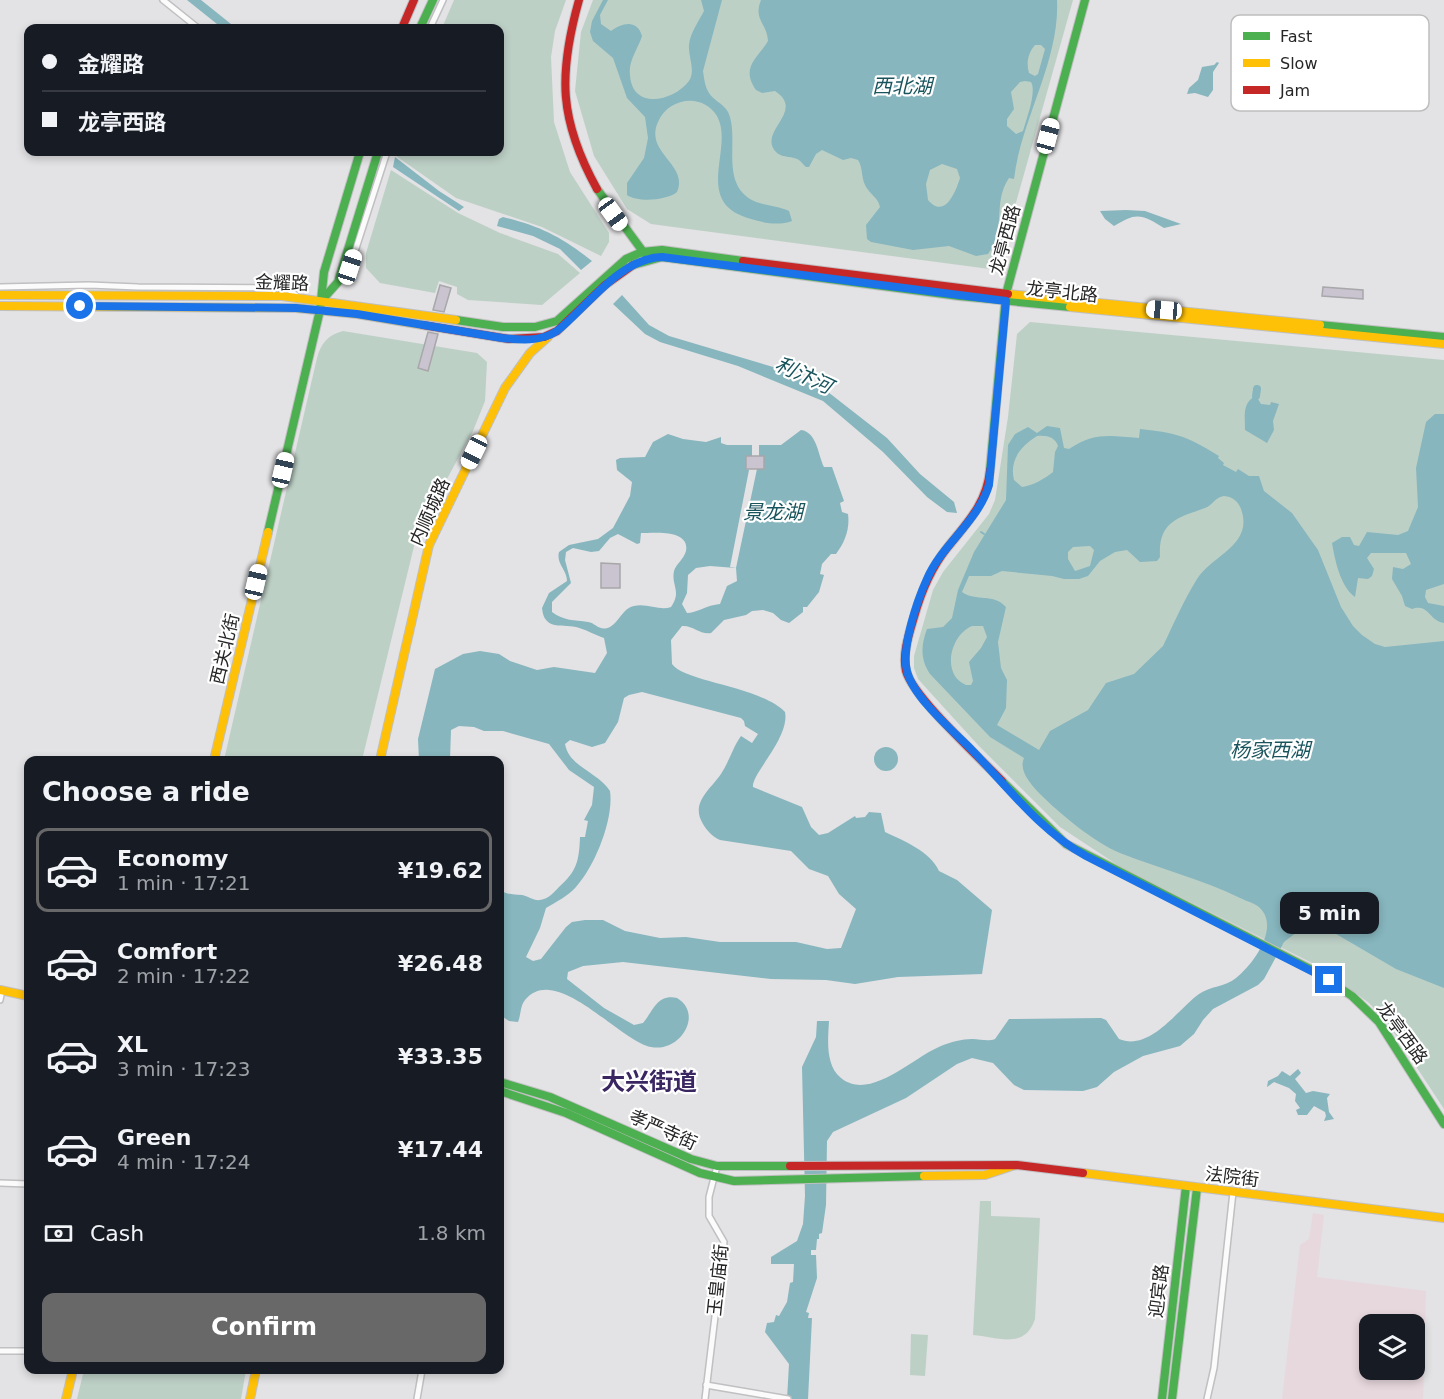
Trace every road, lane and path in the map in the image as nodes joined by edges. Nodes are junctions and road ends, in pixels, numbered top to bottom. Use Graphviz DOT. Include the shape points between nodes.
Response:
graph roads {
  1 [pos="163,0"];
  2 [pos="414,0"];
  3 [pos="433,0"];
  4 [pos="443,0"];
  5 [pos="579,0"];
  6 [pos="1085,0"];
  7 [pos="193,24"];
  8 [pos="404,24"];
  9 [pos="422,24"];
  10 [pos="432,24"];
  11 [pos="359,156"];
  12 [pos="377,156"];
  13 [pos="386,156"];
  14 [pos="644,257"];
  15 [pos="341,274"];
  16 [pos="0,287"];
  17 [pos="0,295"];
  18 [pos="1006,297"];
  19 [pos="299,298"];
  20 [pos="322,300"];
  21 [pos="0,306"];
  22 [pos="320,310"];
  23 [pos="552,334"];
  24 [pos="1444,337"];
  25 [pos="1444,344"];
  26 [pos="215,756"];
  27 [pos="381,756"];
  28 [pos="1,990"];
  29 [pos="24,995"];
  30 [pos="0,1000"];
  31 [pos="504,1083"];
  32 [pos="504,1092"];
  33 [pos="1444,1124"];
  34 [pos="1017,1165"];
  35 [pos="717,1167"];
  36 [pos="787,1167"];
  37 [pos="714,1177"];
  38 [pos="785,1180"];
  39 [pos="0,1183"];
  40 [pos="24,1184"];
  41 [pos="1186,1186"];
  42 [pos="1197,1188"];
  43 [pos="1233,1192"];
  44 [pos="1444,1218"];
  45 [pos="0,1351"];
  46 [pos="24,1351"];
  47 [pos="72,1374"];
  48 [pos="255,1374"];
  49 [pos="421,1374"];
  50 [pos="706,1385"];
  51 [pos="66,1399"];
  52 [pos="250,1399"];
  53 [pos="417,1399"];
  54 [pos="705,1399"];
  55 [pos="788,1399"];
  56 [pos="1162,1399"];
  57 [pos="1172,1399"];
  58 [pos="1207,1399"];
  1 -- 7 [label="street"];
  2 -- 8 [label="street"];
  3 -- 9 [label="street"];
  4 -- 10 [label="street"];
  5 -- 14 [label="street" via="564,65 569,128 594,187"];
  6 -- 18 [label="street, 龙亭西路"];
  11 -- 20 [label="street, 西关北街" via="324,272"];
  12 -- 15 [label="street, 西关北街"];
  13 -- 15 [label="street" via="350,267"];
  14 -- 18 [label="street, 龙亭北路" via="671,250"];
  14 -- 20 [label="street, 金耀路" via="626,259 557,321 535,327 503,327"];
  14 -- 23 [label="street"];
  15 -- 20 [label="street, 西关北街"];
  16 -- 19 [label="street" via="287,288"];
  17 -- 19 [label="street, 金耀路"];
  18 -- 24 [label="street, 龙亭北路"];
  18 -- 25 [label="street, 龙亭北路"];
  18 -- 33 [label="street, 龙亭西路" via="989,485 980,507 938,558 926,581 906,645 908,675 922,698 1042,824 1066,844 1339,986 1379,1023"];
  19 -- 20 [label="street, 金耀路"];
  20 -- 22 [label="street, 西关北街"];
  21 -- 22 [label="street, 金耀路"];
  22 -- 23 [label="street, 金耀路" via="502,338 526,340"];
  22 -- 26 [label="street, 西关北街"];
  23 -- 27 [label="street, 内顺城路" via="530,353 505,388 429,545"];
  28 -- 29 [label="street"];
  28 -- 30 [label="street"];
  31 -- 35 [label="street, 孝严寺街" via="550,1097"];
  32 -- 37 [label="street, 孝严寺街" via="556,1108"];
  34 -- 36 [label="street, 法院街"];
  34 -- 38 [label="street, 法院街" via="985,1175"];
  34 -- 41 [label="street, 法院街"];
  35 -- 36 [label="street, 孝严寺街"];
  35 -- 37 [label="street, 玉皇庙街"];
  37 -- 38 [label="street, 孝严寺街" via="734,1181"];
  37 -- 50 [label="street, 玉皇庙街" via="709,1216 724,1242"];
  39 -- 40 [label="street"];
  41 -- 42 [label="street, 法院街"];
  41 -- 56 [label="street, 迎宾路"];
  42 -- 43 [label="street, 法院街"];
  42 -- 57 [label="street, 迎宾路"];
  43 -- 44 [label="street, 法院街"];
  43 -- 58 [label="street" via="1214,1368"];
  45 -- 46 [label="street"];
  47 -- 51 [label="street"];
  48 -- 52 [label="street"];
  49 -- 53 [label="street"];
  50 -- 54 [label="street, 玉皇庙街"];
  50 -- 55 [label="street"];
}
